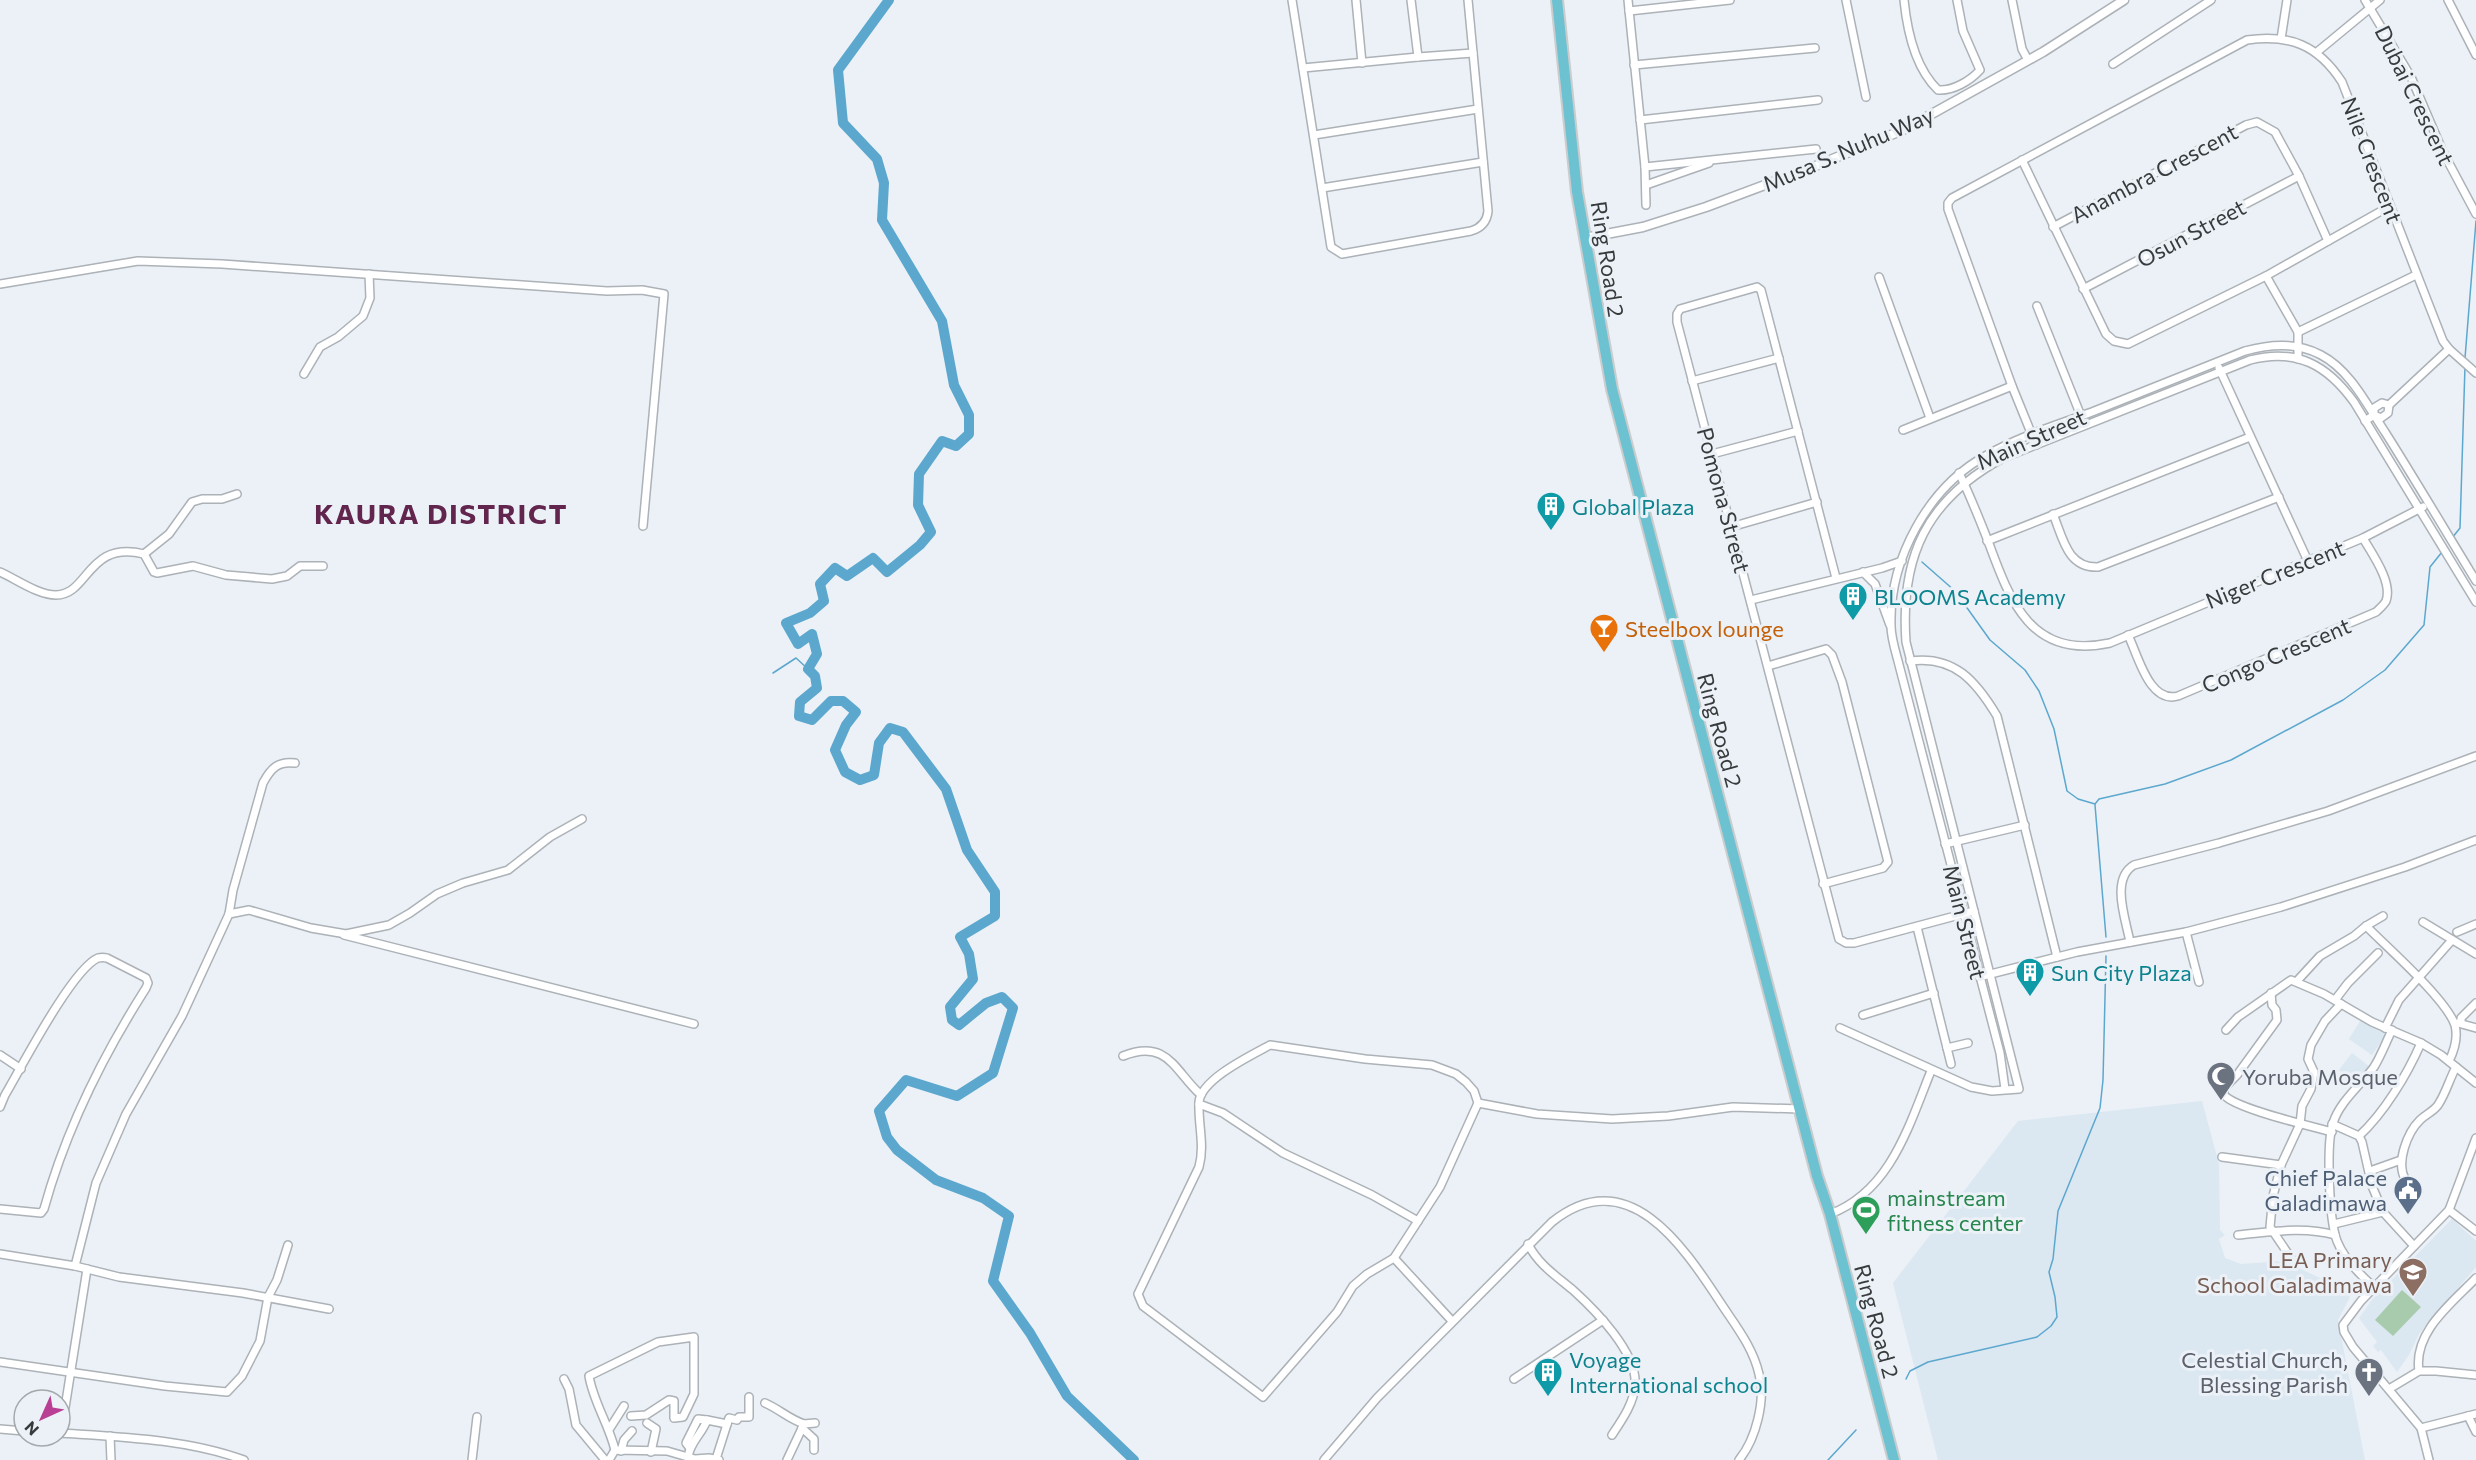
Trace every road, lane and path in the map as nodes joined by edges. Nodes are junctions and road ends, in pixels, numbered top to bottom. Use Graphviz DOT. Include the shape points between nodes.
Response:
graph roads {
  1 [pos="1292,0"];
  2 [pos="1356,0"];
  3 [pos="1411,0"];
  4 [pos="1468,0"];
  5 [pos="1557,0"];
  6 [pos="1628,0"];
  7 [pos="1730,0"];
  8 [pos="1846,0"];
  9 [pos="1904,0"];
  10 [pos="1957,0"];
  11 [pos="2012,0"];
  12 [pos="2124,0"];
  13 [pos="2211,0"];
  14 [pos="2287,0"];
  15 [pos="2365,0"];
  16 [pos="2380,0"];
  17 [pos="2448,0"];
  18 [pos="2371,8"];
  19 [pos="1629,11"];
  20 [pos="2281,39"];
  21 [pos="1815,48"];
  22 [pos="2317,52"];
  23 [pos="1473,53"];
  24 [pos="2476,55"];
  25 [pos="1418,57"];
  26 [pos="2028,60"];
  27 [pos="1362,63"];
  28 [pos="2113,64"];
  29 [pos="1634,65"];
  30 [pos="1303,68"];
  31 [pos="1866,97"];
  32 [pos="1818,100"];
  33 [pos="1478,109"];
  34 [pos="1640,120"];
  35 [pos="1314,135"];
  36 [pos="1816,149"];
  37 [pos="1720,159"];
  38 [pos="2022,160"];
  39 [pos="1484,162"];
  40 [pos="1645,167"];
  41 [pos="2299,176"];
  42 [pos="1646,185"];
  43 [pos="1322,188"];
  44 [pos="1646,205"];
  45 [pos="2390,206"];
  46 [pos="2476,214"];
  47 [pos="2053,227"];
  48 [pos="1585,238"];
  49 [pos="2328,241"];
  50 [pos="369,274"];
  51 [pos="2416,275"];
  52 [pos="2266,276"];
  53 [pos="1879,277"];
  54 [pos="0,284"];
  55 [pos="2083,289"];
  56 [pos="2037,306"];
  57 [pos="2298,332"];
  58 [pos="2299,346"];
  59 [pos="2449,349"];
  60 [pos="1779,358"];
  61 [pos="2298,359"];
  62 [pos="2217,363"];
  63 [pos="2221,372"];
  64 [pos="2476,373"];
  65 [pos="304,374"];
  66 [pos="1692,381"];
  67 [pos="2012,386"];
  68 [pos="2081,416"];
  69 [pos="2374,416"];
  70 [pos="1930,418"];
  71 [pos="2365,421"];
  72 [pos="1798,430"];
  73 [pos="1903,430"];
  74 [pos="2032,434"];
  75 [pos="2250,437"];
  76 [pos="2036,445"];
  77 [pos="1712,454"];
  78 [pos="1959,473"];
  79 [pos="1964,484"];
  80 [pos="237,494"];
  81 [pos="2279,497"];
  82 [pos="1816,502"];
  83 [pos="2429,504"];
  84 [pos="2420,508"];
  85 [pos="2053,514"];
  86 [pos="643,526"];
  87 [pos="1731,527"];
  88 [pos="2363,538"];
  89 [pos="1987,541"];
  90 [pos="144,554"];
  91 [pos="2307,559"];
  92 [pos="1901,560"];
  93 [pos="1911,561"];
  94 [pos="323,566"];
  95 [pos="1882,568"];
  96 [pos="2473,568"];
  97 [pos="0,572"];
  98 [pos="1863,572"];
  99 [pos="1898,573"];
  100 [pos="1908,575"];
  101 [pos="2460,576"];
  102 [pos="1836,578"];
  103 [pos="2476,581"];
  104 [pos="1751,600"];
  105 [pos="2476,602"];
  106 [pos="1891,625"];
  107 [pos="2128,635"];
  108 [pos="1910,661"];
  109 [pos="1768,666"];
  110 [pos="2476,756"];
  111 [pos="295,763"];
  112 [pos="582,819"];
  113 [pos="2025,825"];
  114 [pos="2476,840"];
  115 [pos="1956,841"];
  116 [pos="1945,844"];
  117 [pos="1823,884"];
  118 [pos="1974,911"];
  119 [pos="229,914"];
  120 [pos="1962,914"];
  121 [pos="2383,916"];
  122 [pos="2423,922"];
  123 [pos="2476,924"];
  124 [pos="2366,926"];
  125 [pos="1917,927"];
  126 [pos="2186,932"];
  127 [pos="2457,932"];
  128 [pos="335,933"];
  129 [pos="2452,940"];
  130 [pos="2130,942"];
  131 [pos="2382,949"];
  132 [pos="2476,954"];
  133 [pos="2057,957"];
  134 [pos="1990,974"];
  135 [pos="1978,977"];
  136 [pos="2417,978"];
  137 [pos="2297,981"];
  138 [pos="2199,982"];
  139 [pos="1934,993"];
  140 [pos="2271,993"];
  141 [pos="2338,1002"];
  142 [pos="2476,1003"];
  143 [pos="1999,1007"];
  144 [pos="1988,1010"];
  145 [pos="1863,1016"];
  146 [pos="2459,1022"];
  147 [pos="694,1024"];
  148 [pos="1840,1028"];
  149 [pos="2476,1028"];
  150 [pos="2389,1029"];
  151 [pos="2226,1030"];
  152 [pos="1968,1043"];
  153 [pos="2421,1043"];
  154 [pos="1947,1048"];
  155 [pos="2009,1051"];
  156 [pos="2000,1053"];
  157 [pos="0,1055"];
  158 [pos="1123,1056"];
  159 [pos="2449,1061"];
  160 [pos="1951,1064"];
  161 [pos="2456,1067"];
  162 [pos="21,1069"];
  163 [pos="1931,1071"];
  164 [pos="2476,1083"];
  165 [pos="2005,1089"];
  166 [pos="1201,1095"];
  167 [pos="1478,1102"];
  168 [pos="1199,1104"];
  169 [pos="0,1107"];
  170 [pos="1800,1109"];
  171 [pos="2300,1124"];
  172 [pos="2332,1128"];
  173 [pos="2359,1136"];
  174 [pos="2476,1138"];
  175 [pos="2222,1157"];
  176 [pos="2401,1160"];
  177 [pos="2282,1165"];
  178 [pos="2370,1171"];
  179 [pos="2405,1179"];
  180 [pos="0,1209"];
  181 [pos="2449,1210"];
  182 [pos="2383,1212"];
  183 [pos="1830,1215"];
  184 [pos="1418,1221"];
  185 [pos="2334,1224"];
  186 [pos="2476,1231"];
  187 [pos="2272,1232"];
  188 [pos="2238,1235"];
  189 [pos="2335,1235"];
  190 [pos="1528,1244"];
  191 [pos="288,1245"];
  192 [pos="2414,1246"];
  193 [pos="0,1254"];
  194 [pos="1394,1258"];
  195 [pos="2294,1261"];
  196 [pos="75,1266"];
  197 [pos="87,1269"];
  198 [pos="2476,1278"];
  199 [pos="2374,1287"];
  200 [pos="268,1297"];
  201 [pos="329,1309"];
  202 [pos="1603,1320"];
  203 [pos="1452,1321"];
  204 [pos="0,1362"];
  205 [pos="2419,1371"];
  206 [pos="70,1372"];
  207 [pos="2476,1375"];
  208 [pos="564,1379"];
  209 [pos="1514,1379"];
  210 [pos="68,1388"];
  211 [pos="2389,1389"];
  212 [pos="749,1397"];
  213 [pos="765,1402"];
  214 [pos="624,1406"];
  215 [pos="2472,1415"];
  216 [pos="631,1416"];
  217 [pos="477,1417"];
  218 [pos="647,1423"];
  219 [pos="815,1423"];
  220 [pos="727,1424"];
  221 [pos="803,1426"];
  222 [pos="610,1428"];
  223 [pos="2421,1428"];
  224 [pos="632,1431"];
  225 [pos="2476,1432"];
  226 [pos="72,1434"];
  227 [pos="1612,1435"];
  228 [pos="110,1436"];
  229 [pos="618,1450"];
  230 [pos="814,1450"];
  231 [pos="651,1452"];
  232 [pos="688,1456"];
  233 [pos="111,1460"];
  234 [pos="244,1460"];
  235 [pos="472,1460"];
  236 [pos="607,1460"];
  237 [pos="717,1460"];
  238 [pos="787,1460"];
  239 [pos="1324,1460"];
  240 [pos="1739,1460"];
  241 [pos="1894,1460"];
  242 [pos="2429,1460"];
  1 -- 30 [label="street"];
  2 -- 27 [label="street"];
  3 -- 25 [label="street"];
  4 -- 23 [label="street"];
  5 -- 48 [label="main road, Ring Road 2"];
  6 -- 19 [label="street"];
  7 -- 19 [label="street"];
  8 -- 31 [label="street"];
  9 -- 10 [label="street" via="1916,53 1932,84 1938,90 1947,90 1980,70 1963,31"];
  11 -- 26 [label="street"];
  12 -- 26 [label="street, Musa S. Nuhu Way"];
  13 -- 28 [label="street"];
  14 -- 20 [label="street"];
  15 -- 18 [label="street, Dubai Crescent"];
  16 -- 18 [label="street"];
  17 -- 24 [label="street"];
  18 -- 22 [label="street"];
  18 -- 46 [label="street, Dubai Crescent" via="2411,77 2443,152"];
  19 -- 29 [label="street"];
  20 -- 22 [label="street"];
  20 -- 38 [label="street" via="2247,40"];
  21 -- 29 [label="street"];
  22 -- 45 [label="street, Nile Crescent" via="2342,82"];
  23 -- 25 [label="street"];
  23 -- 33 [label="street"];
  25 -- 27 [label="street"];
  26 -- 48 [label="street, Musa S. Nuhu Way" via="1904,130 1813,167 1673,218"];
  27 -- 30 [label="street"];
  29 -- 34 [label="street"];
  30 -- 35 [label="street"];
  32 -- 34 [label="street"];
  33 -- 35 [label="street"];
  33 -- 39 [label="street"];
  34 -- 40 [label="street"];
  35 -- 43 [label="street"];
  36 -- 37 [label="street"];
  37 -- 40 [label="street"];
  37 -- 42 [label="street"];
  38 -- 47 [label="street"];
  38 -- 67 [label="street" via="1948,203"];
  39 -- 43 [label="street"];
  39 -- 43 [label="street" via="1488,211 1481,227 1342,254 1331,247"];
  40 -- 42 [label="street"];
  41 -- 47 [label="street, Anambra Crescent" via="2275,132 2257,122"];
  41 -- 49 [label="street, Anambra Crescent"];
  41 -- 55 [label="street, Osun Street"];
  42 -- 44 [label="street"];
  45 -- 49 [label="street"];
  45 -- 51 [label="street, Nile Crescent"];
  47 -- 55 [label="street"];
  48 -- 170 [label="main road, Ring Road 2" via="1627,451"];
  49 -- 52 [label="street"];
  50 -- 54 [label="street" via="138,261"];
  50 -- 65 [label="street" via="370,298 363,316 320,347"];
  50 -- 86 [label="street" via="664,294"];
  51 -- 57 [label="street"];
  51 -- 59 [label="street, Nile Crescent"];
  52 -- 55 [label="street" via="2128,344 2114,341 2106,334"];
  52 -- 57 [label="street"];
  53 -- 70 [label="street"];
  56 -- 68 [label="street"];
  57 -- 58 [label="street"];
  58 -- 61 [label="street"];
  58 -- 62 [label="street, Main Street" via="2259,347"];
  58 -- 69 [label="street, Main Street" via="2338,366"];
  59 -- 64 [label="street"];
  59 -- 69 [label="street" via="2389,405 2388,413 2380,418"];
  60 -- 66 [label="street"];
  60 -- 66 [label="street, Pomona Street" via="1764,295 1757,287 1678,312"];
  60 -- 72 [label="street, Pomona Street"];
  61 -- 63 [label="street, Main Street" via="2261,357"];
  61 -- 71 [label="street, Main Street" via="2314,363 2334,377"];
  62 -- 63 [label="street"];
  62 -- 68 [label="street, Main Street"];
  63 -- 75 [label="street"];
  63 -- 76 [label="street, Main Street"];
  66 -- 77 [label="street, Pomona Street"];
  67 -- 70 [label="street"];
  67 -- 74 [label="street"];
  68 -- 74 [label="street, Main Street"];
  69 -- 71 [label="street"];
  69 -- 83 [label="street, Main Street"];
  70 -- 73 [label="street"];
  71 -- 84 [label="street, Main Street"];
  72 -- 77 [label="street"];
  72 -- 82 [label="street, Pomona Street"];
  74 -- 76 [label="street"];
  74 -- 78 [label="street, Main Street" via="1987,454"];
  75 -- 81 [label="street"];
  75 -- 85 [label="street"];
  76 -- 79 [label="street, Main Street" via="1997,462"];
  77 -- 87 [label="street, Pomona Street"];
  78 -- 79 [label="street, Niger Crescent"];
  78 -- 92 [label="street, Main Street" via="1936,496"];
  79 -- 89 [label="street, Niger Crescent"];
  79 -- 93 [label="street, Main Street" via="1933,519"];
  80 -- 90 [label="street" via="192,502 169,534"];
  81 -- 85 [label="street" via="2098,567 2080,565 2071,557"];
  81 -- 91 [label="street"];
  82 -- 87 [label="street"];
  82 -- 102 [label="street, Pomona Street"];
  83 -- 84 [label="street, Niger Crescent"];
  83 -- 96 [label="street, Main Street"];
  84 -- 88 [label="street, Niger Crescent"];
  84 -- 101 [label="street, Main Street"];
  85 -- 89 [label="street"];
  87 -- 104 [label="street, Pomona Street"];
  88 -- 91 [label="street, Niger Crescent"];
  88 -- 107 [label="street, Congo Crescent" via="2387,590 2386,602 2376,612 2178,696 2165,697 2155,690"];
  89 -- 107 [label="street, Niger Crescent" via="2008,595 2023,617 2039,630 2061,641 2085,646 2110,643"];
  90 -- 94 [label="street" via="157,573 193,567 272,579 287,576 300,566"];
  90 -- 97 [label="street" via="129,550 111,553 71,590 58,595 42,592"];
  91 -- 107 [label="street, Niger Crescent"];
  92 -- 93 [label="street"];
  92 -- 95 [label="street"];
  92 -- 99 [label="street, Main Street"];
  93 -- 100 [label="street, Main Street"];
  95 -- 98 [label="street"];
  95 -- 99 [label="street"];
  96 -- 101 [label="street"];
  96 -- 103 [label="street, Main Street"];
  98 -- 102 [label="street"];
  98 -- 106 [label="street" via="1875,584"];
  99 -- 100 [label="street"];
  99 -- 106 [label="street, Main Street"];
  100 -- 108 [label="street, Main Street" via="1904,619"];
  101 -- 105 [label="street, Main Street"];
  102 -- 104 [label="street"];
  104 -- 109 [label="street, Pomona Street"];
  106 -- 116 [label="street, Main Street"];
  108 -- 113 [label="street" via="1937,660 1953,666 1993,709"];
  108 -- 115 [label="street, Main Street"];
  109 -- 117 [label="street, Pomona Street"];
  109 -- 117 [label="street" via="1826,649 1831,652 1866,769 1888,862 1883,868"];
  110 -- 130 [label="street" via="2328,811 2134,866 2124,876 2121,888"];
  111 -- 119 [label="street" via="279,764 263,783"];
  112 -- 128 [label="street" via="502,873 436,894 389,925"];
  113 -- 115 [label="street"];
  113 -- 133 [label="street"];
  114 -- 126 [label="street" via="2310,899"];
  115 -- 116 [label="street"];
  115 -- 118 [label="street, Main Street"];
  116 -- 120 [label="street, Main Street"];
  117 -- 125 [label="street, Pomona Street" via="1843,942 1854,943"];
  118 -- 120 [label="street, Pomona Street"];
  118 -- 134 [label="street, Main Street"];
  119 -- 128 [label="street" via="249,910"];
  119 -- 196 [label="street" via="173,1033 126,1114 96,1183"];
  120 -- 125 [label="street, Pomona Street"];
  120 -- 135 [label="street, Main Street"];
  121 -- 124 [label="street"];
  122 -- 129 [label="street"];
  123 -- 127 [label="street"];
  124 -- 131 [label="street"];
  124 -- 137 [label="street" via="2320,956"];
  125 -- 139 [label="street"];
  126 -- 130 [label="street"];
  126 -- 138 [label="street"];
  128 -- 147 [label="street"];
  129 -- 132 [label="street"];
  129 -- 136 [label="street"];
  130 -- 133 [label="street"];
  131 -- 136 [label="street"];
  131 -- 141 [label="street" via="2348,983"];
  133 -- 134 [label="street"];
  134 -- 135 [label="street"];
  134 -- 143 [label="street, Main Street"];
  135 -- 144 [label="street, Main Street"];
  136 -- 146 [label="street"];
  136 -- 150 [label="street" via="2399,999"];
  137 -- 140 [label="street" via="2291,980"];
  137 -- 141 [label="street"];
  139 -- 145 [label="street"];
  139 -- 154 [label="street"];
  140 -- 151 [label="street"];
  140 -- 171 [label="street" via="2277,1020 2223,1092 2229,1100"];
  141 -- 150 [label="street"];
  141 -- 171 [label="street" via="2311,1045 2308,1059 2314,1072"];
  142 -- 146 [label="street"];
  143 -- 144 [label="street"];
  143 -- 155 [label="street, Main Street"];
  144 -- 156 [label="street, Main Street"];
  146 -- 149 [label="street"];
  146 -- 159 [label="street"];
  148 -- 163 [label="street"];
  150 -- 153 [label="street"];
  150 -- 172 [label="street" via="2373,1068 2342,1107"];
  152 -- 154 [label="street"];
  153 -- 159 [label="street"];
  153 -- 173 [label="street" via="2388,1102"];
  154 -- 160 [label="street"];
  155 -- 156 [label="street"];
  155 -- 165 [label="street, Main Street" via="2019,1089"];
  156 -- 165 [label="street, Main Street"];
  157 -- 162 [label="street"];
  158 -- 166 [label="street" via="1139,1051 1160,1054 1176,1065"];
  159 -- 161 [label="street"];
  161 -- 164 [label="street"];
  161 -- 176 [label="street" via="2437,1107 2415,1127"];
  162 -- 169 [label="street"];
  162 -- 180 [label="street" via="74,982 93,961 107,958 147,980 81,1106 44,1209 34,1214"];
  163 -- 165 [label="street" via="1971,1087"];
  163 -- 183 [label="street" via="1900,1144 1883,1173 1855,1202"];
  166 -- 167 [label="street" via="1212,1081 1270,1045 1432,1065 1466,1082"];
  166 -- 168 [label="street"];
  167 -- 170 [label="street" via="1556,1116 1612,1119 1733,1107"];
  167 -- 184 [label="street" via="1440,1187"];
  168 -- 184 [label="street" via="1223,1113 1283,1153"];
  168 -- 194 [label="street" via="1203,1150 1199,1167 1138,1294 1143,1306 1263,1396 1337,1312 1353,1286"];
  170 -- 183 [label="main road, Ring Road 2"];
  171 -- 172 [label="street"];
  171 -- 177 [label="street"];
  172 -- 173 [label="street"];
  172 -- 185 [label="street" via="2329,1185"];
  173 -- 178 [label="street"];
  174 -- 181 [label="street"];
  175 -- 177 [label="street"];
  176 -- 178 [label="street"];
  176 -- 179 [label="street"];
  177 -- 187 [label="street" via="2271,1208"];
  178 -- 182 [label="street"];
  181 -- 186 [label="street"];
  181 -- 192 [label="street"];
  182 -- 185 [label="street"];
  182 -- 192 [label="street"];
  183 -- 241 [label="main road, Ring Road 2"];
  184 -- 194 [label="street"];
  185 -- 189 [label="street"];
  187 -- 188 [label="street"];
  187 -- 189 [label="street" via="2301,1229"];
  187 -- 195 [label="street"];
  189 -- 199 [label="street" via="2353,1266"];
  190 -- 202 [label="street" via="1539,1262"];
  190 -- 203 [label="street"];
  190 -- 240 [label="street" via="1564,1212 1580,1204 1612,1200 1645,1215 1679,1244 1751,1350 1759,1374 1762,1390 1757,1421 1749,1446"];
  191 -- 200 [label="street"];
  192 -- 199 [label="street"];
  193 -- 196 [label="street"];
  194 -- 203 [label="street"];
  196 -- 197 [label="street"];
  197 -- 200 [label="street" via="119,1277"];
  197 -- 206 [label="street"];
  198 -- 205 [label="street" via="2427,1331"];
  199 -- 211 [label="street" via="2346,1320 2344,1328 2353,1347"];
  200 -- 201 [label="street"];
  200 -- 206 [label="street" via="260,1341 242,1376 227,1392"];
  202 -- 209 [label="street"];
  202 -- 227 [label="street" via="1627,1358 1636,1383 1632,1399"];
  203 -- 239 [label="street" via="1358,1418"];
  204 -- 206 [label="street"];
  205 -- 207 [label="street"];
  205 -- 211 [label="street"];
  206 -- 210 [label="street"];
  208 -- 236 [label="street" via="576,1425"];
  211 -- 223 [label="street"];
  212 -- 220 [label="street" via="749,1417 729,1418"];
  213 -- 221 [label="street"];
  214 -- 222 [label="street"];
  215 -- 223 [label="street"];
  215 -- 225 [label="street"];
  216 -- 222 [label="street" via="646,1415 669,1400 674,1401 674,1418 683,1417 694,1394 694,1337 658,1342 589,1376"];
  217 -- 235 [label="street"];
  218 -- 231 [label="street" via="656,1429"];
  219 -- 221 [label="street"];
  220 -- 232 [label="street" via="698,1419 686,1443"];
  220 -- 237 [label="street"];
  221 -- 230 [label="street" via="814,1439"];
  221 -- 238 [label="street"];
  222 -- 229 [label="street"];
  223 -- 242 [label="street"];
  224 -- 229 [label="street"];
  226 -- 228 [label="street"];
  228 -- 233 [label="street"];
  228 -- 234 [label="street" via="218,1450"];
  229 -- 231 [label="street"];
  229 -- 236 [label="street"];
  231 -- 232 [label="street"];
  232 -- 237 [label="street"];
}
